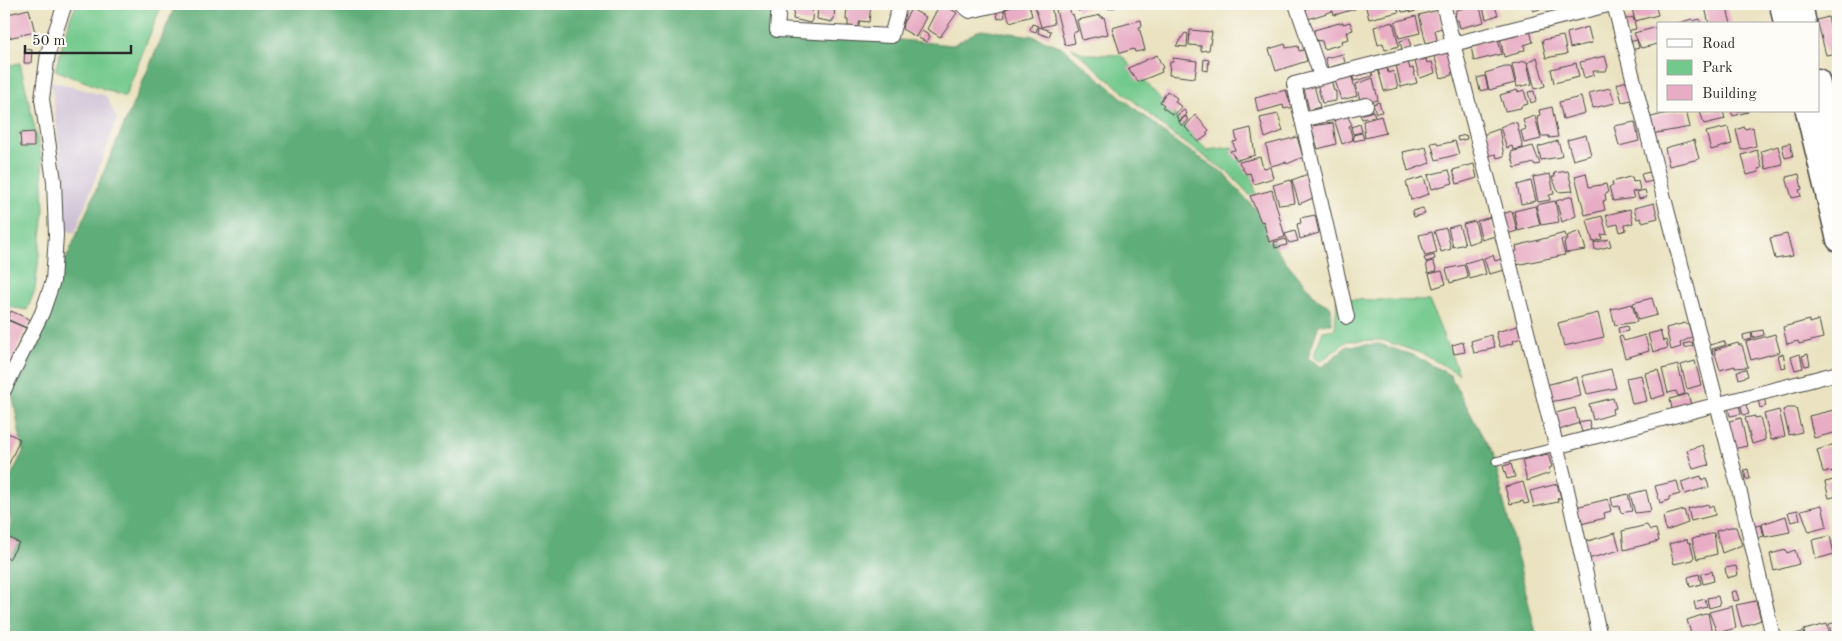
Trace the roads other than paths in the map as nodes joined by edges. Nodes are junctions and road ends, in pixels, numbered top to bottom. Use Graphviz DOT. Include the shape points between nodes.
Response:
graph roads {
  1 [pos="65,4"];
  2 [pos="780,4"];
  3 [pos="900,4"];
  4 [pos="961,4"];
  5 [pos="1000,4"];
  6 [pos="1296,4"];
  7 [pos="1443,4"];
  8 [pos="1613,4"];
  9 [pos="1780,4"];
  10 [pos="1801,4"];
  11 [pos="1784,22"];
  12 [pos="1805,22"];
  13 [pos="1453,42"];
  14 [pos="1321,76"];
  15 [pos="1820,89"];
  16 [pos="1366,105"];
  17 [pos="1807,112"];
  18 [pos="1302,120"];
  19 [pos="1838,167"];
  20 [pos="1838,240"];
  21 [pos="1347,317"];
  22 [pos="1838,373"];
  23 [pos="4,390"];
  24 [pos="1715,406"];
  25 [pos="1555,447"];
  26 [pos="1496,461"];
  27 [pos="1600,637"];
  28 [pos="1773,637"];
  1 -- 23 [label="street" via="48,53 42,99 54,181 56,235 53,281 42,313"];
  2 -- 3 [label="street" via="777,30 891,36"];
  4 -- 5 [label="street" via="970,12"];
  6 -- 14 [label="street"];
  7 -- 13 [label="street"];
  8 -- 13 [label="street"];
  8 -- 24 [label="street"];
  9 -- 11 [label="highway"];
  10 -- 12 [label="highway"];
  13 -- 14 [label="street"];
  13 -- 25 [label="street"];
  14 -- 18 [label="street" via="1294,84"];
  15 -- 19 [label="highway"];
  16 -- 18 [label="street"];
  17 -- 20 [label="highway"];
  18 -- 21 [label="street"];
  22 -- 24 [label="street"];
  24 -- 25 [label="street"];
  24 -- 28 [label="street"];
  25 -- 26 [label="lane"];
  25 -- 27 [label="street"];
}
